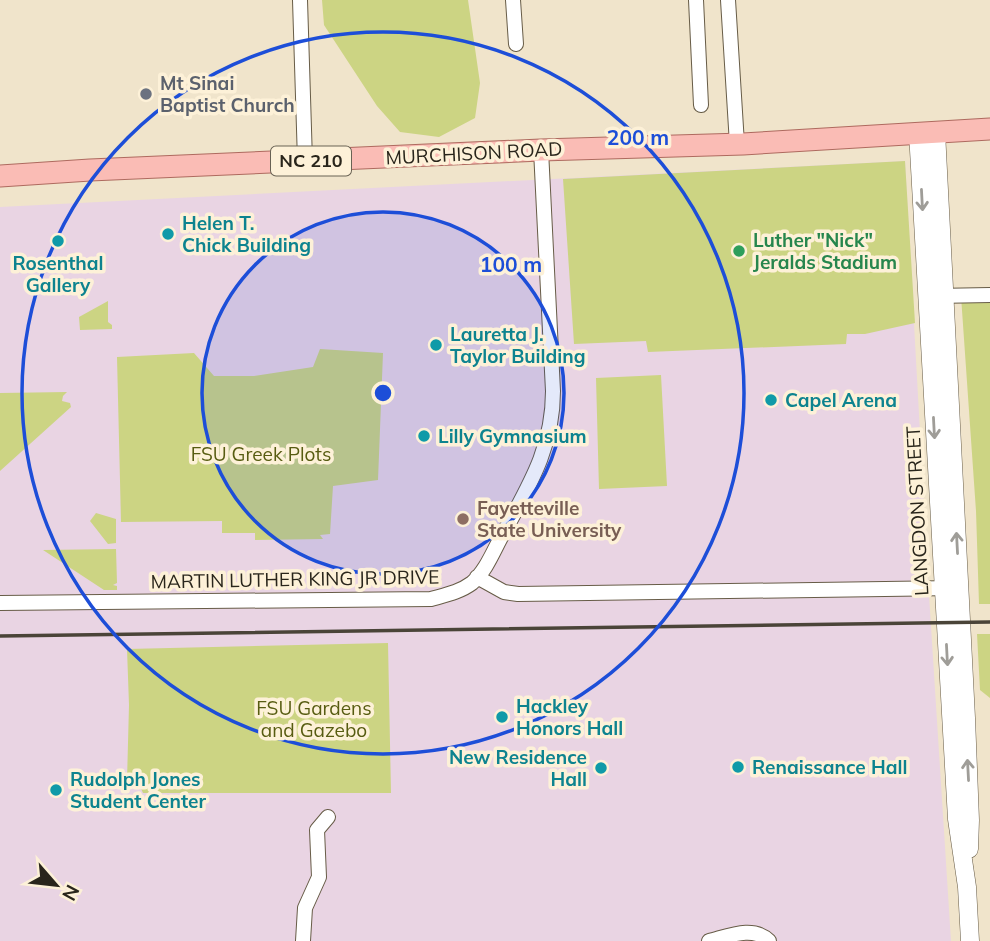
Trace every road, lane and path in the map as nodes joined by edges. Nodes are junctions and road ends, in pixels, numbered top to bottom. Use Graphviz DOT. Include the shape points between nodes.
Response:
graph roads {
  1 [pos="299,0"];
  2 [pos="513,0"];
  3 [pos="696,0"];
  4 [pos="728,0"];
  5 [pos="516,44"];
  6 [pos="701,105"];
  7 [pos="990,129"];
  8 [pos="927,132"];
  9 [pos="737,144"];
  10 [pos="541,150"];
  11 [pos="305,161"];
  12 [pos="0,177"];
  13 [pos="990,295"];
  14 [pos="927,296"];
  15 [pos="946,296"];
  16 [pos="477,577"];
  17 [pos="950,588"];
  18 [pos="0,603"];
  19 [pos="328,817"];
  20 [pos="303,941"];
  21 [pos="709,941"];
  22 [pos="769,941"];
  23 [pos="970,941"];
  1 -- 11 [label="street"];
  2 -- 5 [label="street"];
  3 -- 6 [label="street"];
  4 -- 9 [label="street"];
  7 -- 8 [label="main road, MURCHISON ROAD / NC 210"];
  8 -- 9 [label="main road, MURCHISON ROAD / NC 210"];
  8 -- 14 [label="street, LANGDON STREET, one-way"];
  8 -- 15 [label="street, LANGDON STREET"];
  9 -- 10 [label="main road, MURCHISON ROAD / NC 210"];
  10 -- 11 [label="main road, MURCHISON ROAD / NC 210"];
  10 -- 16 [label="street" via="552,423 538,467"];
  11 -- 12 [label="main road, MURCHISON ROAD / NC 210"];
  13 -- 15 [label="street"];
  14 -- 15 [label="street"];
  14 -- 17 [label="street, LANGDON STREET, one-way"];
  17 -- 15 [label="street, LANGDON STREET, one-way"];
  16 -- 17 [label="street" via="504,592 518,594"];
  16 -- 18 [label="street, MARTIN LUTHER KING JR DRIVE" via="453,593 432,599"];
  17 -- 23 [label="street, LANGDON STREET" via="957,819"];
  19 -- 20 [label="street" via="317,830 319,877 305,908"];
  21 -- 22 [label="street" via="746,932 762,934"];
}
